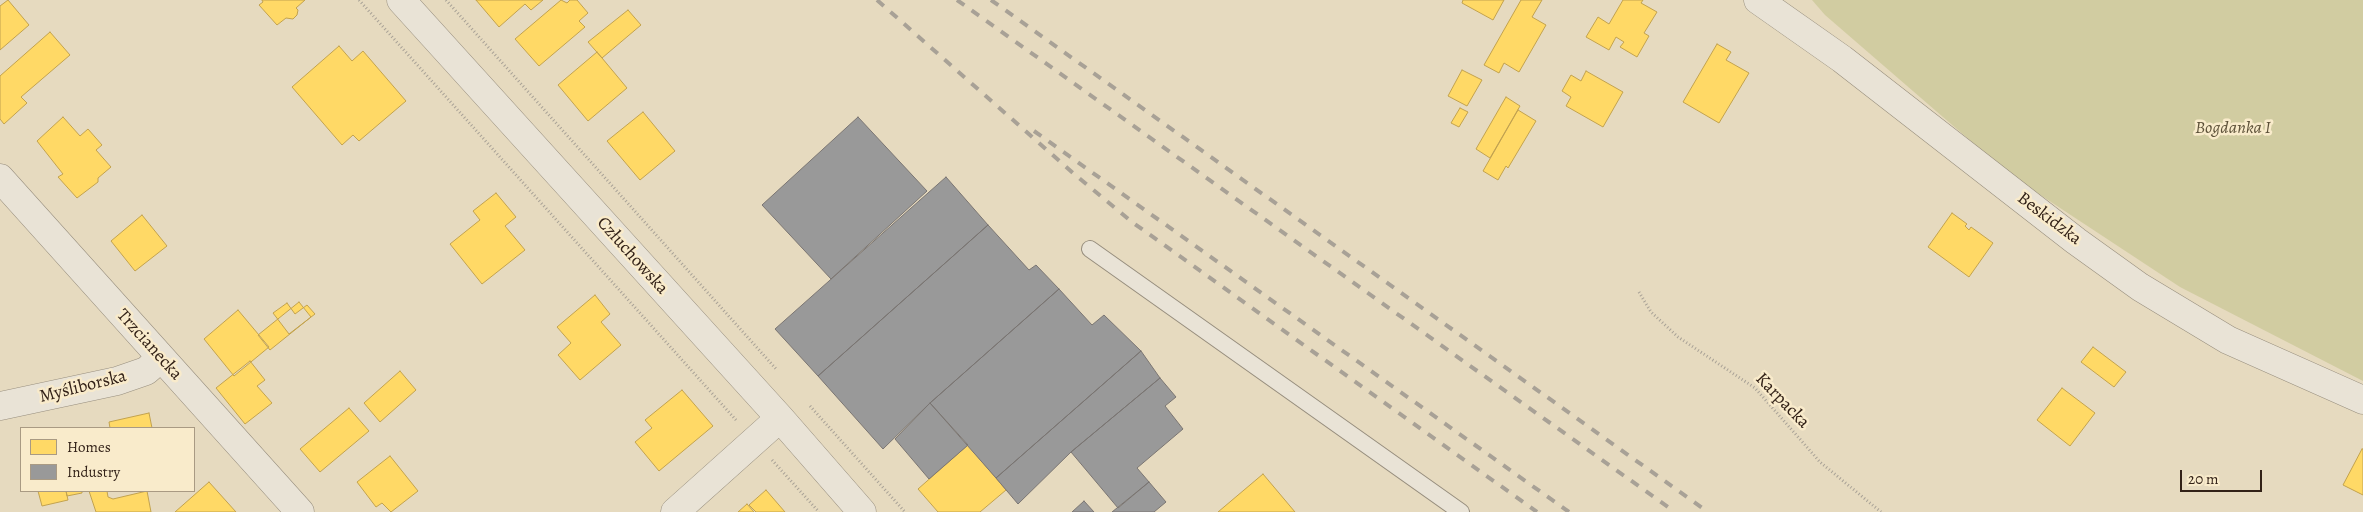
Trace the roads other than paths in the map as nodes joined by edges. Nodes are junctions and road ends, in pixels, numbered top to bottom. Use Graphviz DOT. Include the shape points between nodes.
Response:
graph roads {
  1 [pos="401,0"];
  2 [pos="1758,0"];
  3 [pos="0,178"];
  4 [pos="1090,249"];
  5 [pos="161,358"];
  6 [pos="2363,400"];
  7 [pos="0,406"];
  8 [pos="780,418"];
  9 [pos="300,512"];
  10 [pos="675,512"];
  11 [pos="862,512"];
  12 [pos="1461,512"];
  1 -- 8 [label="street, Człuchowska"];
  2 -- 6 [label="street, Beskidzka" via="1842,59 2140,287 2228,340"];
  3 -- 5 [label="street, Trzcianecka"];
  4 -- 12 [label="lane"];
  5 -- 7 [label="street, Myśliborska" via="146,370 117,381"];
  5 -- 9 [label="street, Trzcianecka"];
  8 -- 10 [label="street"];
  8 -- 11 [label="street, Człuchowska"];
}
